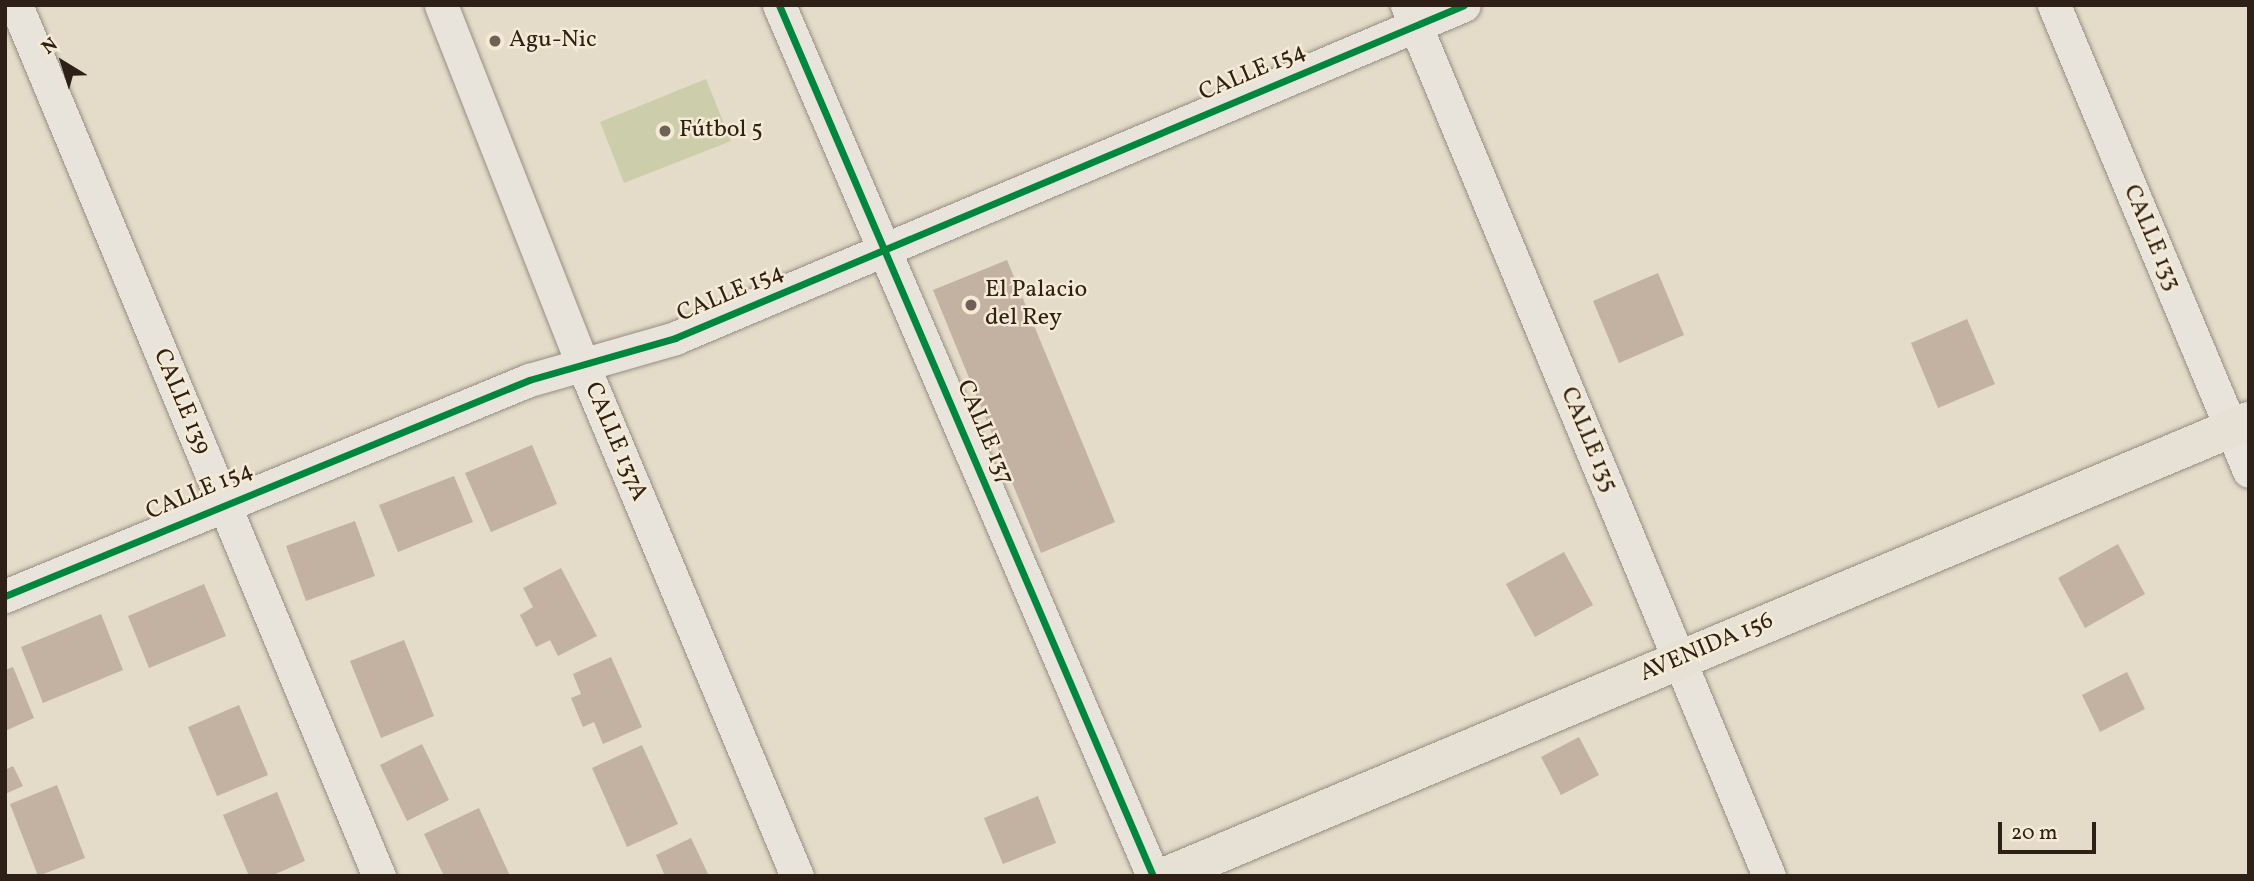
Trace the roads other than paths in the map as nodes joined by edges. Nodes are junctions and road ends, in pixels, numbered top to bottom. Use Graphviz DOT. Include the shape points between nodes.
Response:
graph roads {
  1 [pos="16,5"];
  2 [pos="441,5"];
  3 [pos="779,5"];
  4 [pos="1464,5"];
  5 [pos="2054,5"];
  6 [pos="1411,15"];
  7 [pos="884,250"];
  8 [pos="583,365"];
  9 [pos="2240,424"];
  10 [pos="2249,471"];
  11 [pos="223,502"];
  12 [pos="5,596"];
  13 [pos="1679,660"];
  14 [pos="379,876"];
  15 [pos="797,876"];
  16 [pos="1153,876"];
  17 [pos="1166,876"];
  18 [pos="1769,876"];
  1 -- 11 [label="street, CALLE 139"];
  2 -- 8 [label="street, CALLE 137A"];
  3 -- 7 [label="street, CALLE 137"];
  4 -- 6 [label="street, CALLE 154"];
  5 -- 9 [label="street, CALLE 133"];
  6 -- 7 [label="street, CALLE 154"];
  6 -- 13 [label="street, CALLE 135"];
  7 -- 8 [label="street, CALLE 154" via="675,338"];
  7 -- 16 [label="street, CALLE 137"];
  8 -- 11 [label="street, CALLE 154" via="529,380"];
  8 -- 15 [label="street, CALLE 137A"];
  9 -- 10 [label="street, CALLE 133"];
  9 -- 13 [label="main road, AVENIDA 156"];
  11 -- 12 [label="street, CALLE 154"];
  11 -- 14 [label="street, CALLE 139"];
  13 -- 17 [label="main road, AVENIDA 156"];
  13 -- 18 [label="street, CALLE 135"];
}
